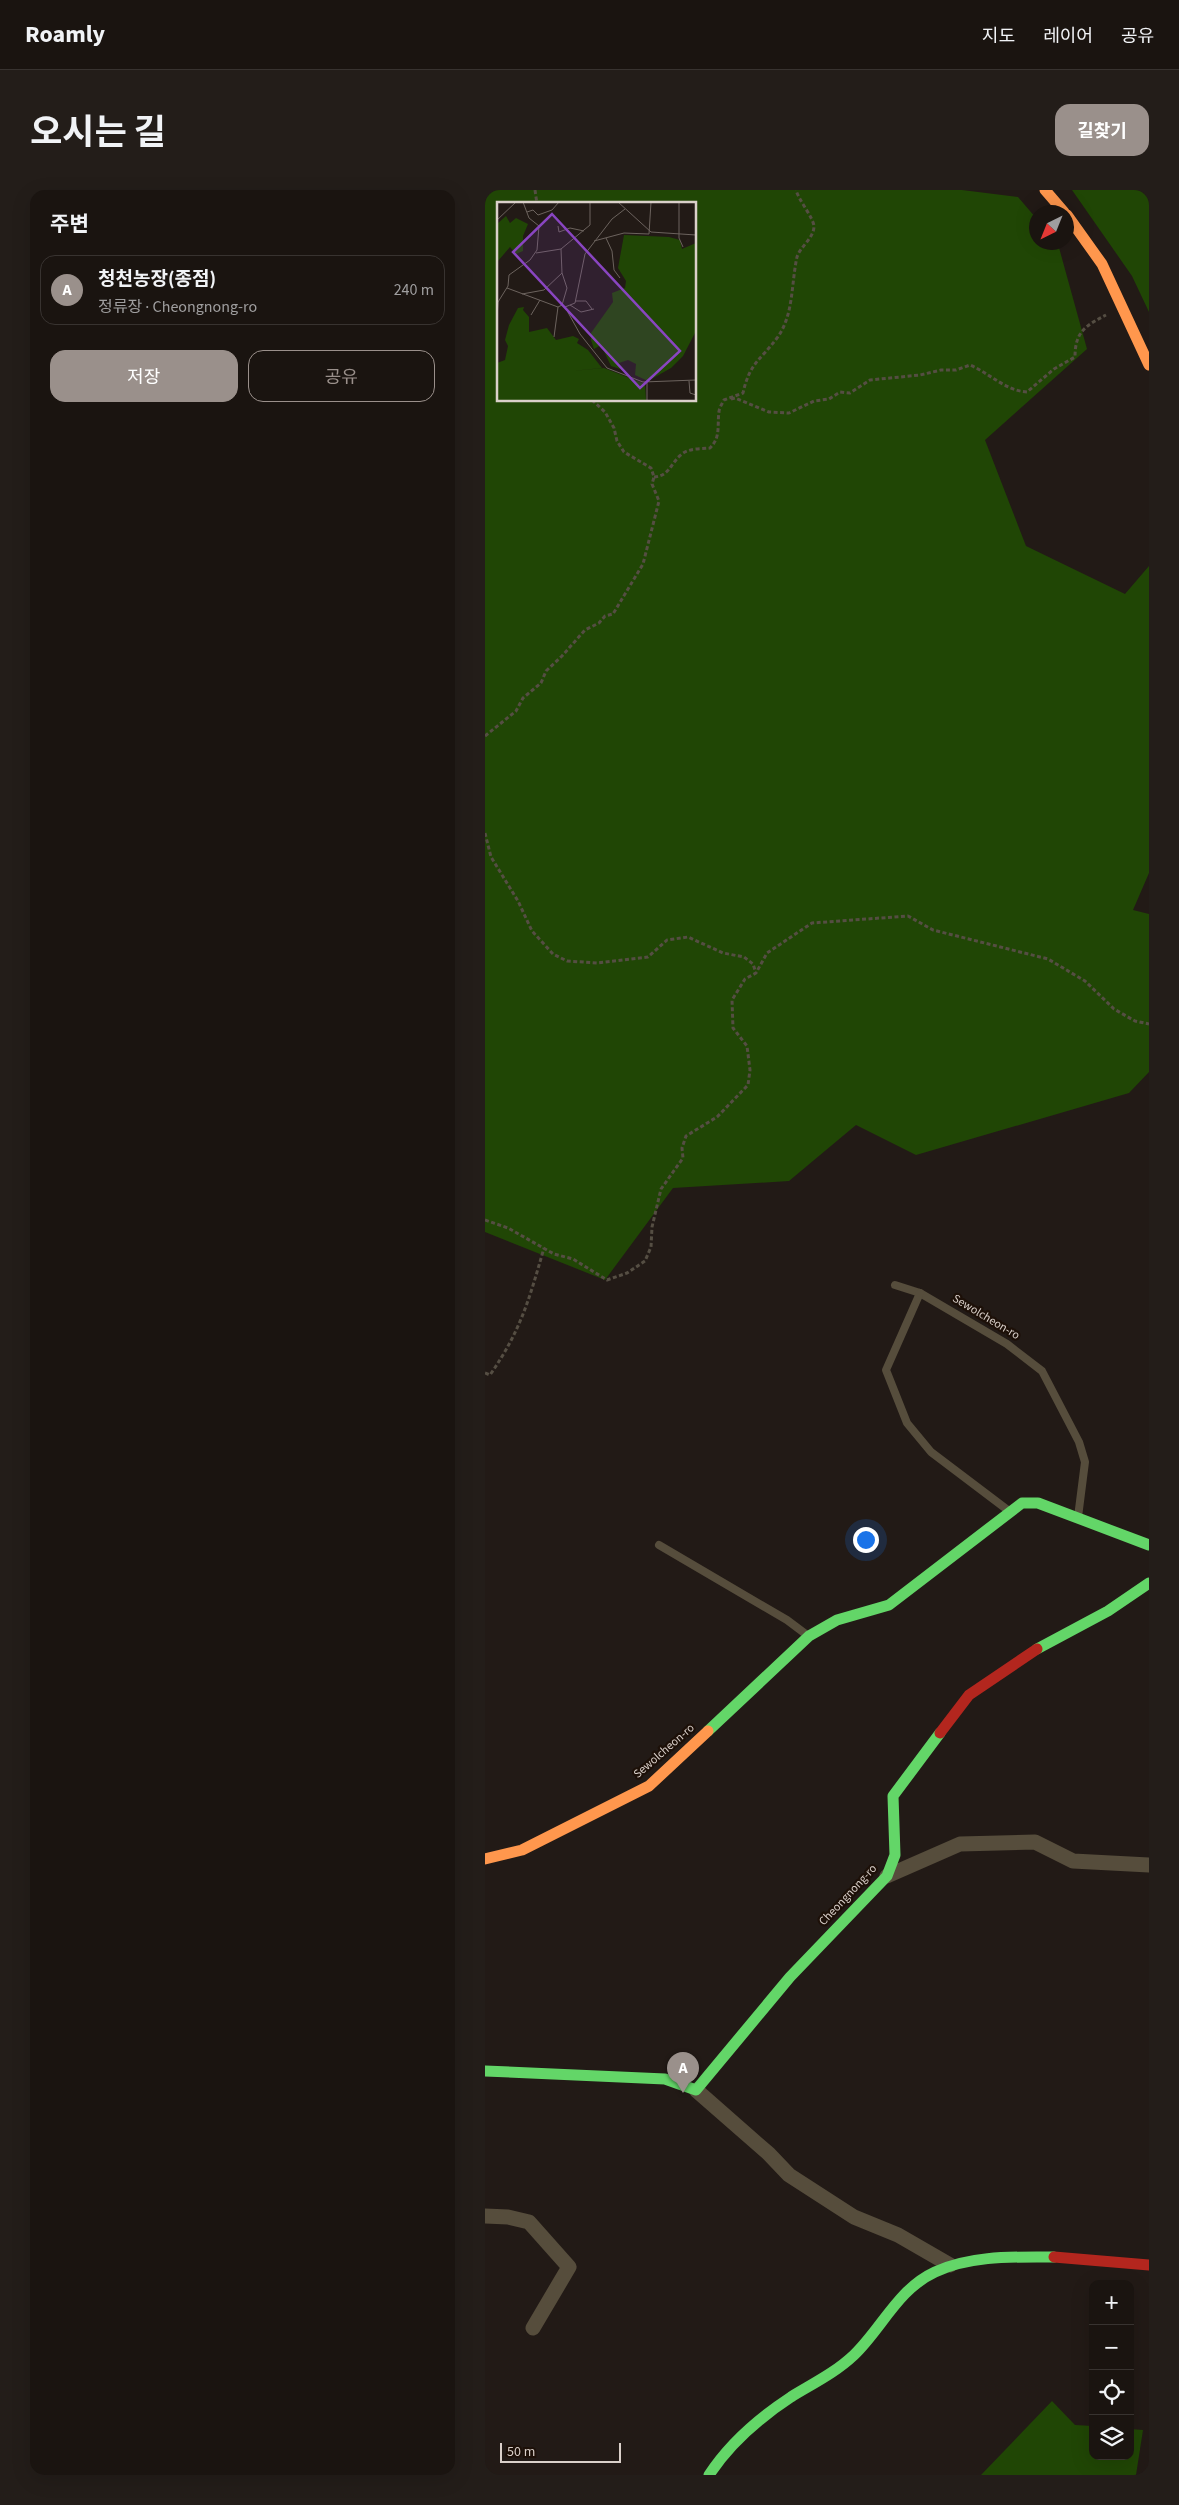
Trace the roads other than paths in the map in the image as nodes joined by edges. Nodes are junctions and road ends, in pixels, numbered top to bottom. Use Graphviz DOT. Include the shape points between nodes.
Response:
graph roads {
  1 [pos="1045,190"];
  2 [pos="1058,205"];
  3 [pos="1074,225"];
  4 [pos="1149,365"];
  5 [pos="895,1285"];
  6 [pos="920,1294"];
  7 [pos="1009,1511"];
  8 [pos="1078,1519"];
  9 [pos="659,1545"];
  10 [pos="1149,1545"];
  11 [pos="1149,1583"];
  12 [pos="809,1636"];
  13 [pos="485,1859"];
  14 [pos="1149,1866"];
  15 [pos="887,1876"];
  16 [pos="485,2071"];
  17 [pos="696,2090"];
  18 [pos="485,2216"];
  19 [pos="950,2265"];
  20 [pos="1149,2265"];
  21 [pos="533,2328"];
  22 [pos="709,2475"];
  1 -- 2 [label="street"];
  3 -- 4 [label="street" via="1102,264"];
  5 -- 6 [label="lane, Sewolcheon-ro"];
  6 -- 7 [label="lane" via="886,1370 907,1423 931,1452"];
  6 -- 8 [label="lane, Sewolcheon-ro" via="1007,1344 1042,1371 1079,1442 1085,1462"];
  7 -- 8 [label="street, Sewolcheon-ro" via="1022,1503 1038,1503"];
  7 -- 12 [label="street, Sewolcheon-ro" via="889,1606 837,1620"];
  8 -- 10 [label="street, Sewolcheon-ro"];
  9 -- 12 [label="lane"];
  11 -- 15 [label="street, Cheongnong-ro" via="1108,1611 1051,1640 969,1695 893,1796 895,1855"];
  12 -- 13 [label="street, Sewolcheon-ro" via="649,1786 522,1850"];
  14 -- 15 [label="street" via="1073,1861 1035,1842 960,1844"];
  15 -- 17 [label="street, Cheongnong-ro" via="789,1977"];
  16 -- 17 [label="street" via="665,2079"];
  17 -- 19 [label="street" via="789,2175 854,2217 898,2235"];
  18 -- 21 [label="street" via="529,2222 569,2267"];
  19 -- 20 [label="street" via="1058,2256"];
  19 -- 22 [label="street" via="913,2286 856,2353 843,2365 775,2408 721,2456"];
}
